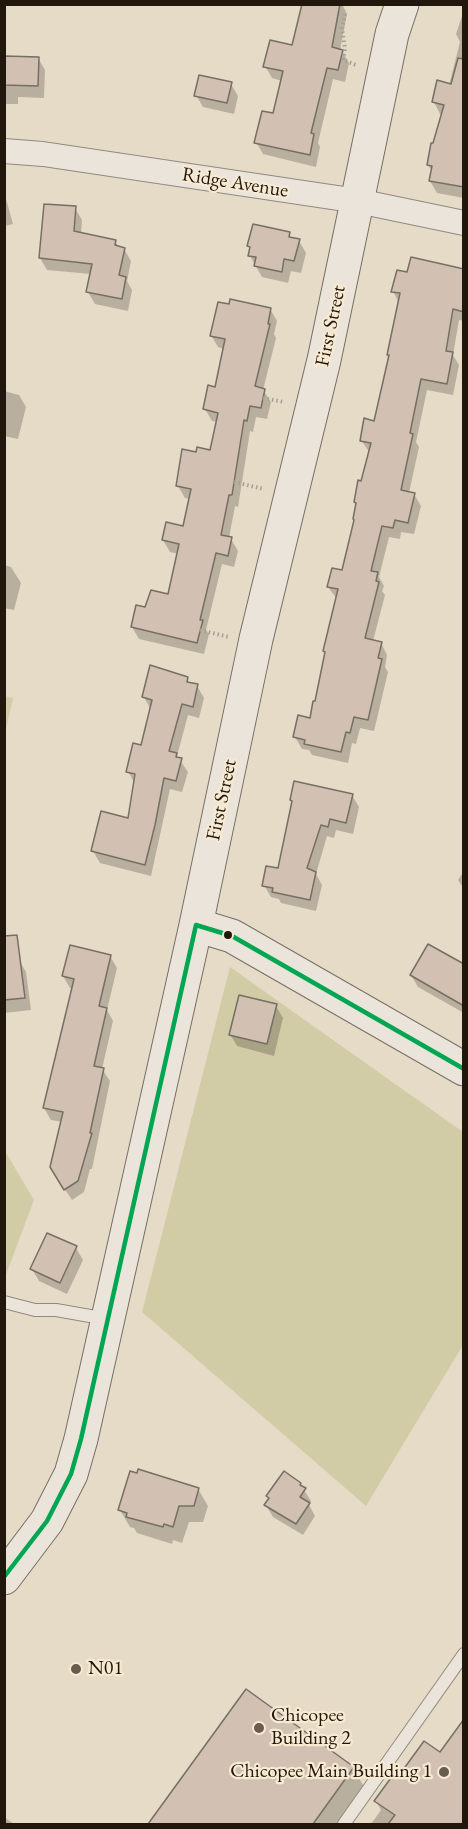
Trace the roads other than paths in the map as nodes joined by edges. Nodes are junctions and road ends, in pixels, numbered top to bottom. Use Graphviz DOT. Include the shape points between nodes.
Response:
graph roads {
  1 [pos="402,4"];
  2 [pos="4,151"];
  3 [pos="358,201"];
  4 [pos="464,223"];
  5 [pos="196,925"];
  6 [pos="464,1068"];
  7 [pos="4,1302"];
  8 [pos="108,1319"];
  9 [pos="4,1578"];
  10 [pos="464,1654"];
  11 [pos="344,1824"];
  1 -- 3 [label="street, First Street" via="392,34"];
  2 -- 3 [label="street, Ridge Avenue"];
  3 -- 4 [label="street, Ridge Avenue"];
  3 -- 5 [label="street, First Street" via="254,649"];
  5 -- 6 [label="street" via="231,936"];
  5 -- 8 [label="street, First Street"];
  7 -- 8 [label="lane"];
  8 -- 9 [label="street, First Street" via="71,1474 47,1521"];
  10 -- 11 [label="lane"];
}
